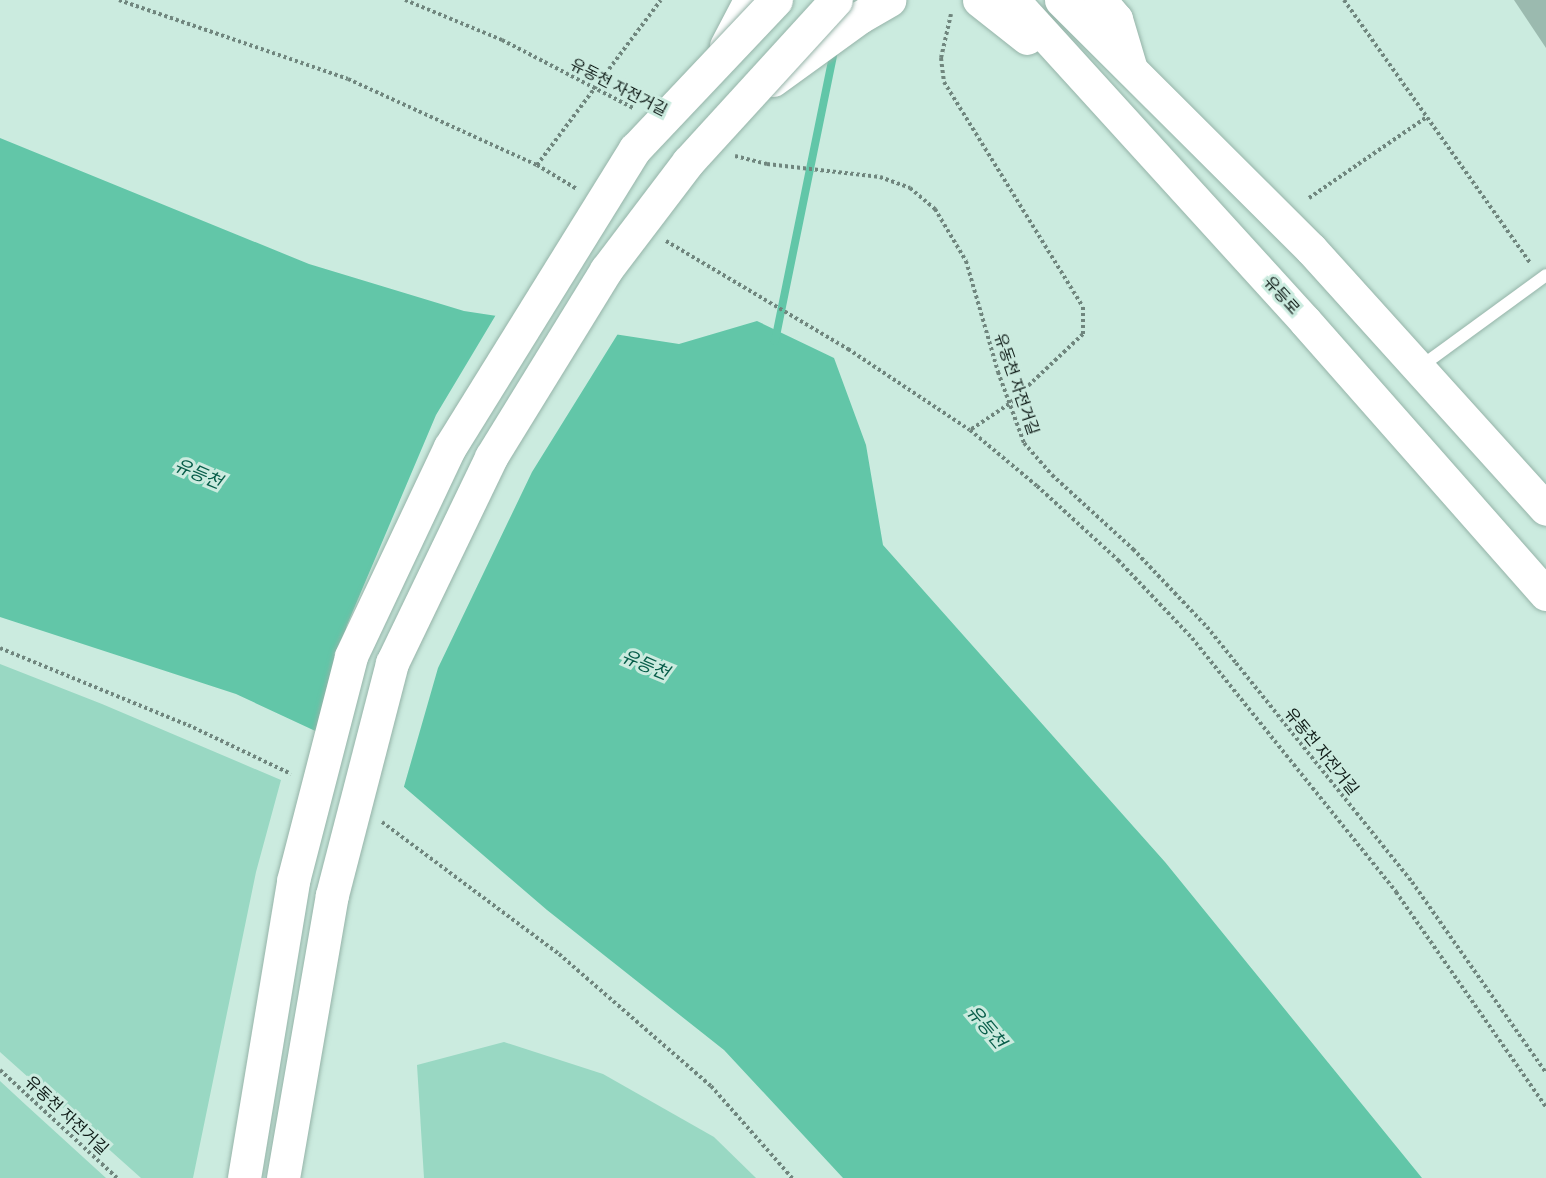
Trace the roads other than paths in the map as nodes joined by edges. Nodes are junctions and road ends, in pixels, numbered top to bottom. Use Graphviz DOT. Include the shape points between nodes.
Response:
graph roads {
  1 [pos="750,0"];
  2 [pos="776,0"];
  3 [pos="837,0"];
  4 [pos="889,0"];
  5 [pos="1013,0"];
  6 [pos="1061,0"];
  7 [pos="1100,0"];
  8 [pos="966,4"];
  9 [pos="719,60"];
  10 [pos="1130,67"];
  11 [pos="1097,91"];
  12 [pos="744,100"];
  13 [pos="1543,277"];
  14 [pos="1420,367"];
  15 [pos="1546,508"];
  16 [pos="1546,594"];
  17 [pos="243,1178"];
  18 [pos="283,1178"];
  1 -- 9 [label="main road, bridge"];
  2 -- 9 [label="main road, bridge"];
  3 -- 12 [label="main road, bridge"];
  4 -- 12 [label="main road, bridge"];
  5 -- 11 [label="main road, 유등로"];
  6 -- 10 [label="main road"];
  7 -- 10 [label="main road" via="1116,19"];
  8 -- 11 [label="main road"];
  9 -- 17 [label="main road, bridge" via="635,149 450,447 351,656 293,881"];
  10 -- 14 [label="main road" via="1311,249"];
  11 -- 16 [label="main road, 유등로"];
  12 -- 18 [label="main road, bridge" via="688,162 606,270 491,457 392,663 332,895"];
  13 -- 14 [label="lane"];
  14 -- 15 [label="main road"];
}
